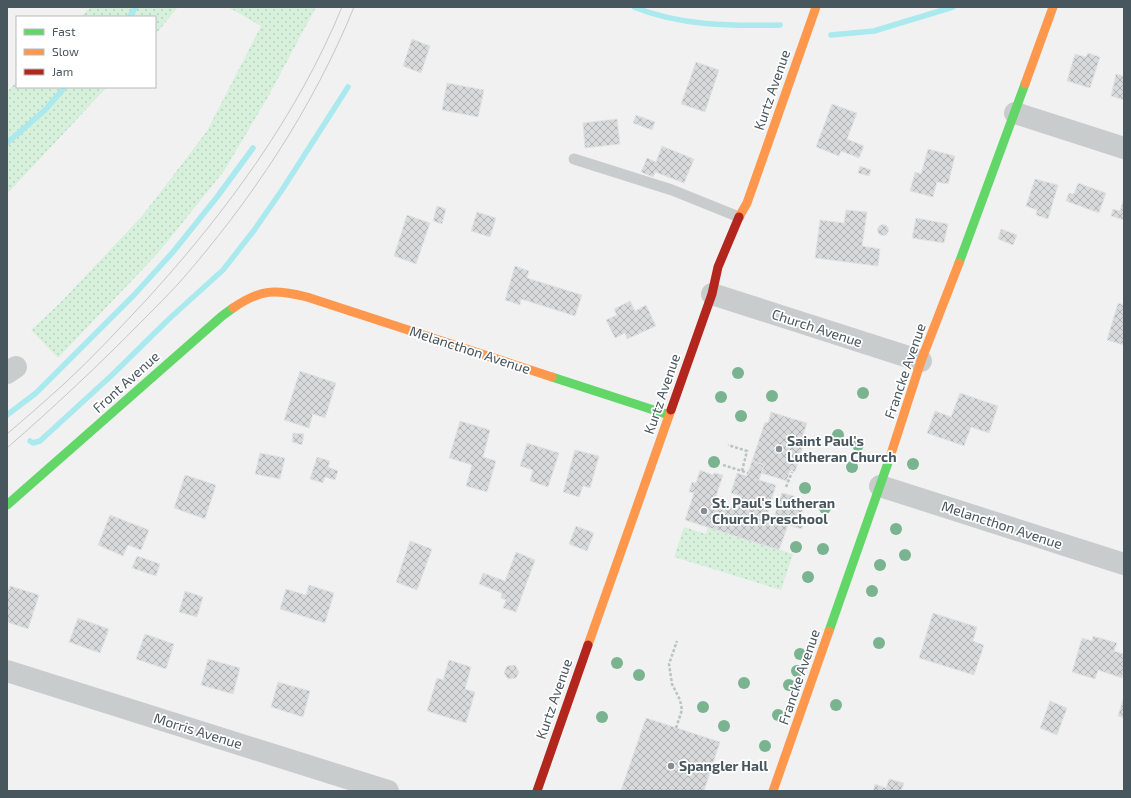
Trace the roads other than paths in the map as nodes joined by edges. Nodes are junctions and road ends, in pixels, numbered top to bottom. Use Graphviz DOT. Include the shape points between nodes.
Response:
graph roads {
  1 [pos="816,7"];
  2 [pos="1053,7"];
  3 [pos="1015,113"];
  4 [pos="1124,148"];
  5 [pos="574,159"];
  6 [pos="739,217"];
  7 [pos="270,291"];
  8 [pos="712,294"];
  9 [pos="922,361"];
  10 [pos="669,415"];
  11 [pos="880,486"];
  12 [pos="7,505"];
  13 [pos="1124,564"];
  14 [pos="7,671"];
  15 [pos="388,791"];
  16 [pos="537,791"];
  17 [pos="773,791"];
  1 -- 6 [label="street, Kurtz Avenue" via="772,133"];
  2 -- 3 [label="street, Francke Avenue"];
  3 -- 4 [label="street"];
  3 -- 9 [label="street, Francke Avenue"];
  5 -- 6 [label="lane" via="672,190"];
  6 -- 8 [label="street, Kurtz Avenue" via="718,267"];
  7 -- 10 [label="street, Melancthon Avenue" via="307,297"];
  7 -- 12 [label="street, Front Avenue" via="257,294 222,316"];
  8 -- 9 [label="street, Church Avenue"];
  8 -- 10 [label="street, Kurtz Avenue"];
  9 -- 11 [label="street, Francke Avenue"];
  10 -- 16 [label="street, Kurtz Avenue"];
  11 -- 13 [label="street, Melancthon Avenue"];
  11 -- 17 [label="street, Francke Avenue"];
  14 -- 15 [label="street, Morris Avenue"];
}
